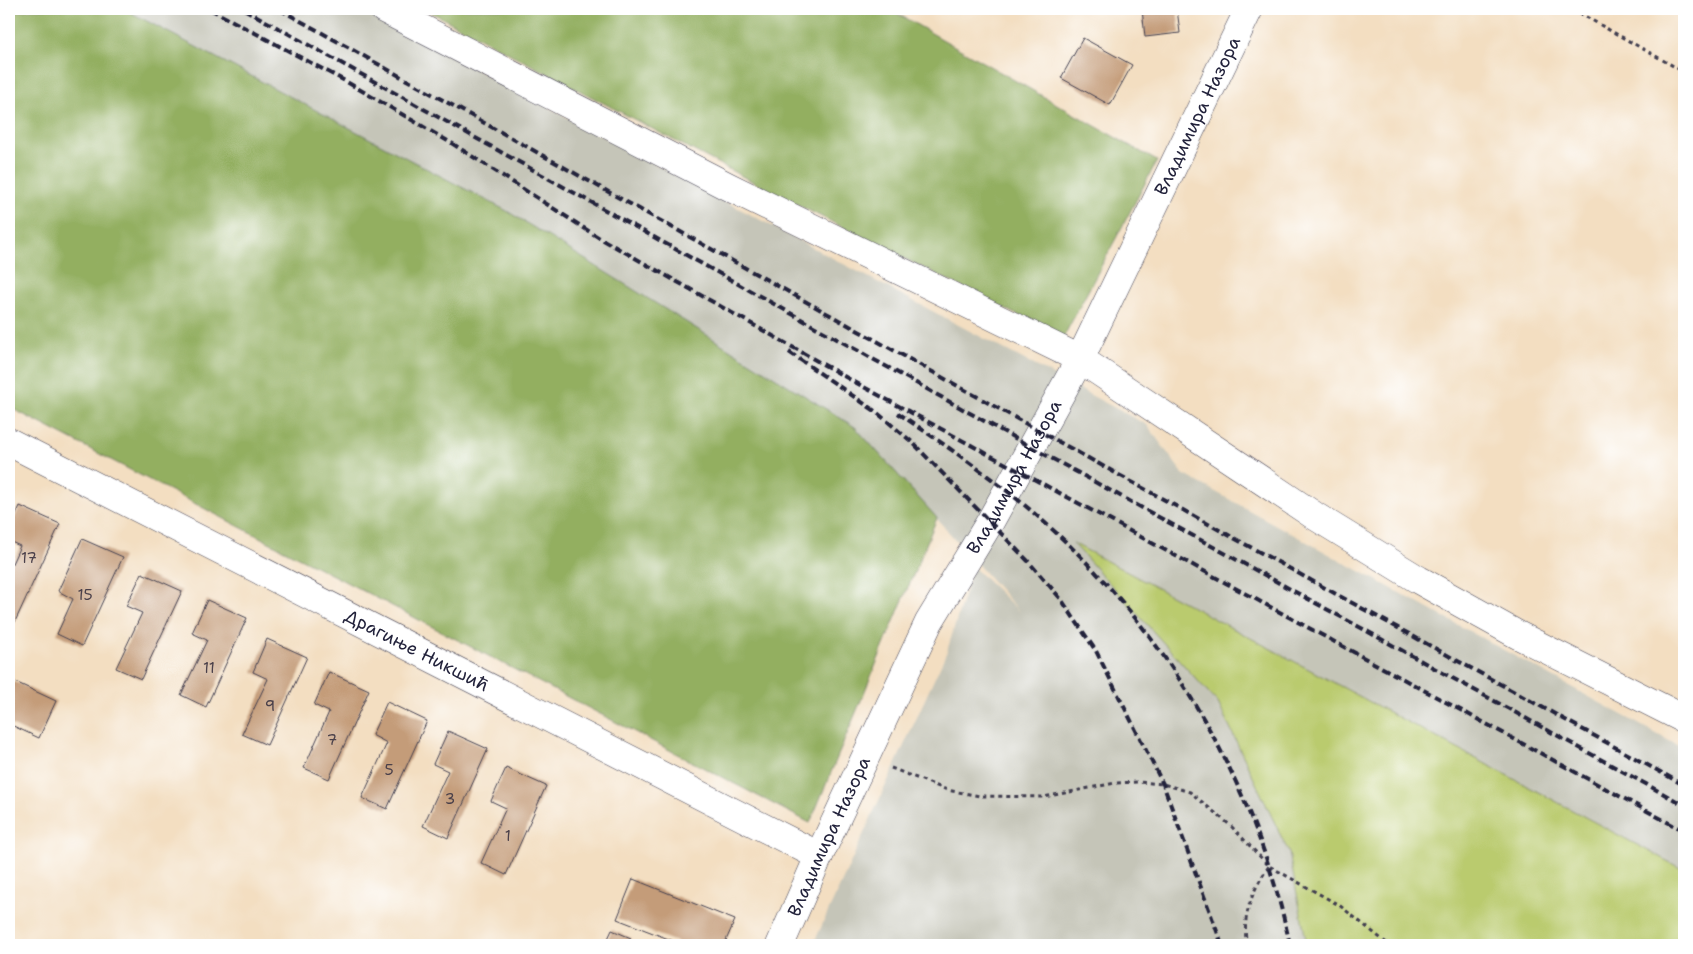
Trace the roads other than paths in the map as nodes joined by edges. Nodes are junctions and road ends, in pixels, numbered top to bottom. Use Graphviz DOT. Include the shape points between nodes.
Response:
graph roads {
  1 [pos="384,9"];
  2 [pos="1249,9"];
  3 [pos="1080,359"];
  4 [pos="10,446"];
  5 [pos="1684,719"];
  6 [pos="819,856"];
  7 [pos="780,945"];
  1 -- 3 [label="street" via="727,186"];
  2 -- 3 [label="street, Владимира Назора"];
  3 -- 5 [label="street" via="1315,516 1419,580 1518,635"];
  3 -- 6 [label="street, Владимира Назора" via="990,522 929,622"];
  4 -- 6 [label="street, Драгиње Никшић"];
  6 -- 7 [label="street, Владимира Назора"];
}
